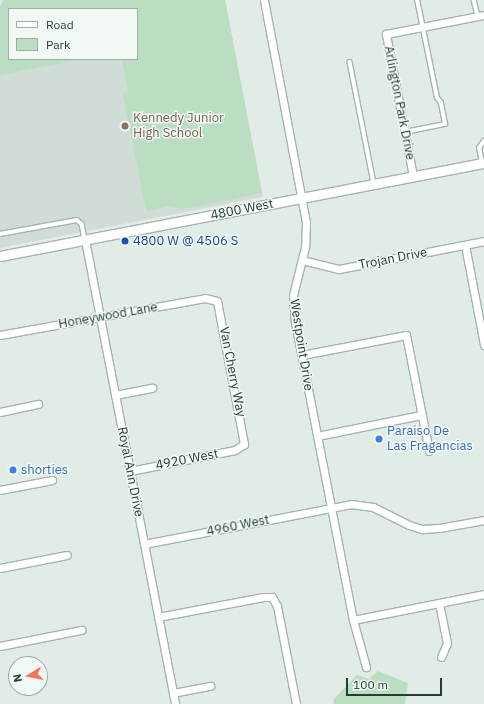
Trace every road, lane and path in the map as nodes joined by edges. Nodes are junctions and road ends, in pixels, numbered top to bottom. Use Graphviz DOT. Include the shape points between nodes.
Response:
graph roads {
  1 [pos="264,0"];
  2 [pos="417,0"];
  3 [pos="474,0"];
  4 [pos="481,16"];
  5 [pos="423,27"];
  6 [pos="350,62"];
  7 [pos="405,132"];
  8 [pos="484,140"];
  9 [pos="483,163"];
  10 [pos="413,176"];
  11 [pos="374,184"];
  12 [pos="302,198"];
  13 [pos="0,234"];
  14 [pos="85,240"];
  15 [pos="484,241"];
  16 [pos="465,245"];
  17 [pos="0,256"];
  18 [pos="302,260"];
  19 [pos="215,300"];
  20 [pos="101,318"];
  21 [pos="0,336"];
  22 [pos="484,345"];
  23 [pos="302,355"];
  24 [pos="152,388"];
  25 [pos="115,395"];
  26 [pos="38,404"];
  27 [pos="0,412"];
  28 [pos="421,415"];
  29 [pos="317,436"];
  30 [pos="243,446"];
  31 [pos="429,451"];
  32 [pos="130,471"];
  33 [pos="52,480"];
  34 [pos="0,490"];
  35 [pos="331,507"];
  36 [pos="484,520"];
  37 [pos="144,544"];
  38 [pos="67,555"];
  39 [pos="0,568"];
  40 [pos="484,594"];
  41 [pos="439,603"];
  42 [pos="158,617"];
  43 [pos="353,620"];
  44 [pos="81,630"];
  45 [pos="0,646"];
  46 [pos="441,657"];
  47 [pos="366,667"];
  48 [pos="210,686"];
  49 [pos="173,693"];
  50 [pos="175,704"];
  51 [pos="296,704"];
  1 -- 12 [label="street, Westpoint Drive"];
  2 -- 5 [label="lane"];
  3 -- 4 [label="lane"];
  4 -- 5 [label="street, Arlington Park Drive"];
  5 -- 7 [label="street, Arlington Park Drive" via="386,34"];
  5 -- 7 [label="lane" via="437,98 441,103 446,124"];
  6 -- 11 [label="lane"];
  7 -- 10 [label="street, Arlington Park Drive"];
  8 -- 9 [label="lane" via="479,148"];
  9 -- 10 [label="main road, 4800 West"];
  10 -- 11 [label="main road, 4800 West"];
  11 -- 12 [label="main road, 4800 West"];
  12 -- 14 [label="main road, 4800 West"];
  12 -- 18 [label="street, Westpoint Drive" via="306,235"];
  13 -- 14 [label="lane" via="77,220 83,228"];
  14 -- 17 [label="main road, 4800 West"];
  14 -- 20 [label="street, Royal Ann Drive"];
  15 -- 16 [label="street, Trojan Drive"];
  16 -- 18 [label="street, Trojan Drive" via="339,269"];
  16 -- 22 [label="street"];
  18 -- 23 [label="street, Westpoint Drive" via="294,286 293,306"];
  19 -- 20 [label="street, Honeywood Lane" via="205,298"];
  19 -- 30 [label="street, Van Cherry Way" via="220,308 245,438"];
  20 -- 21 [label="street, Honeywood Lane"];
  20 -- 25 [label="street, Royal Ann Drive"];
  23 -- 28 [label="street" via="406,335"];
  23 -- 29 [label="street, Westpoint Drive"];
  24 -- 25 [label="street"];
  25 -- 32 [label="street, Royal Ann Drive"];
  26 -- 27 [label="street"];
  28 -- 29 [label="street"];
  28 -- 31 [label="street"];
  29 -- 35 [label="street, Westpoint Drive"];
  30 -- 32 [label="street, 4920 West" via="235,450"];
  32 -- 37 [label="street, Royal Ann Drive"];
  33 -- 34 [label="street"];
  35 -- 36 [label="street, 4960 West" via="351,504 368,506 409,525 429,529"];
  35 -- 37 [label="street, 4960 West"];
  35 -- 43 [label="street, Westpoint Drive"];
  37 -- 42 [label="street, Royal Ann Drive"];
  38 -- 39 [label="street"];
  40 -- 41 [label="street"];
  41 -- 43 [label="street"];
  41 -- 46 [label="street" via="447,642"];
  42 -- 49 [label="street, Royal Ann Drive"];
  42 -- 51 [label="street" via="272,597 277,606"];
  43 -- 47 [label="street, Westpoint Drive"];
  44 -- 45 [label="street"];
  48 -- 49 [label="street"];
  49 -- 50 [label="street, Royal Ann Drive"];
}
